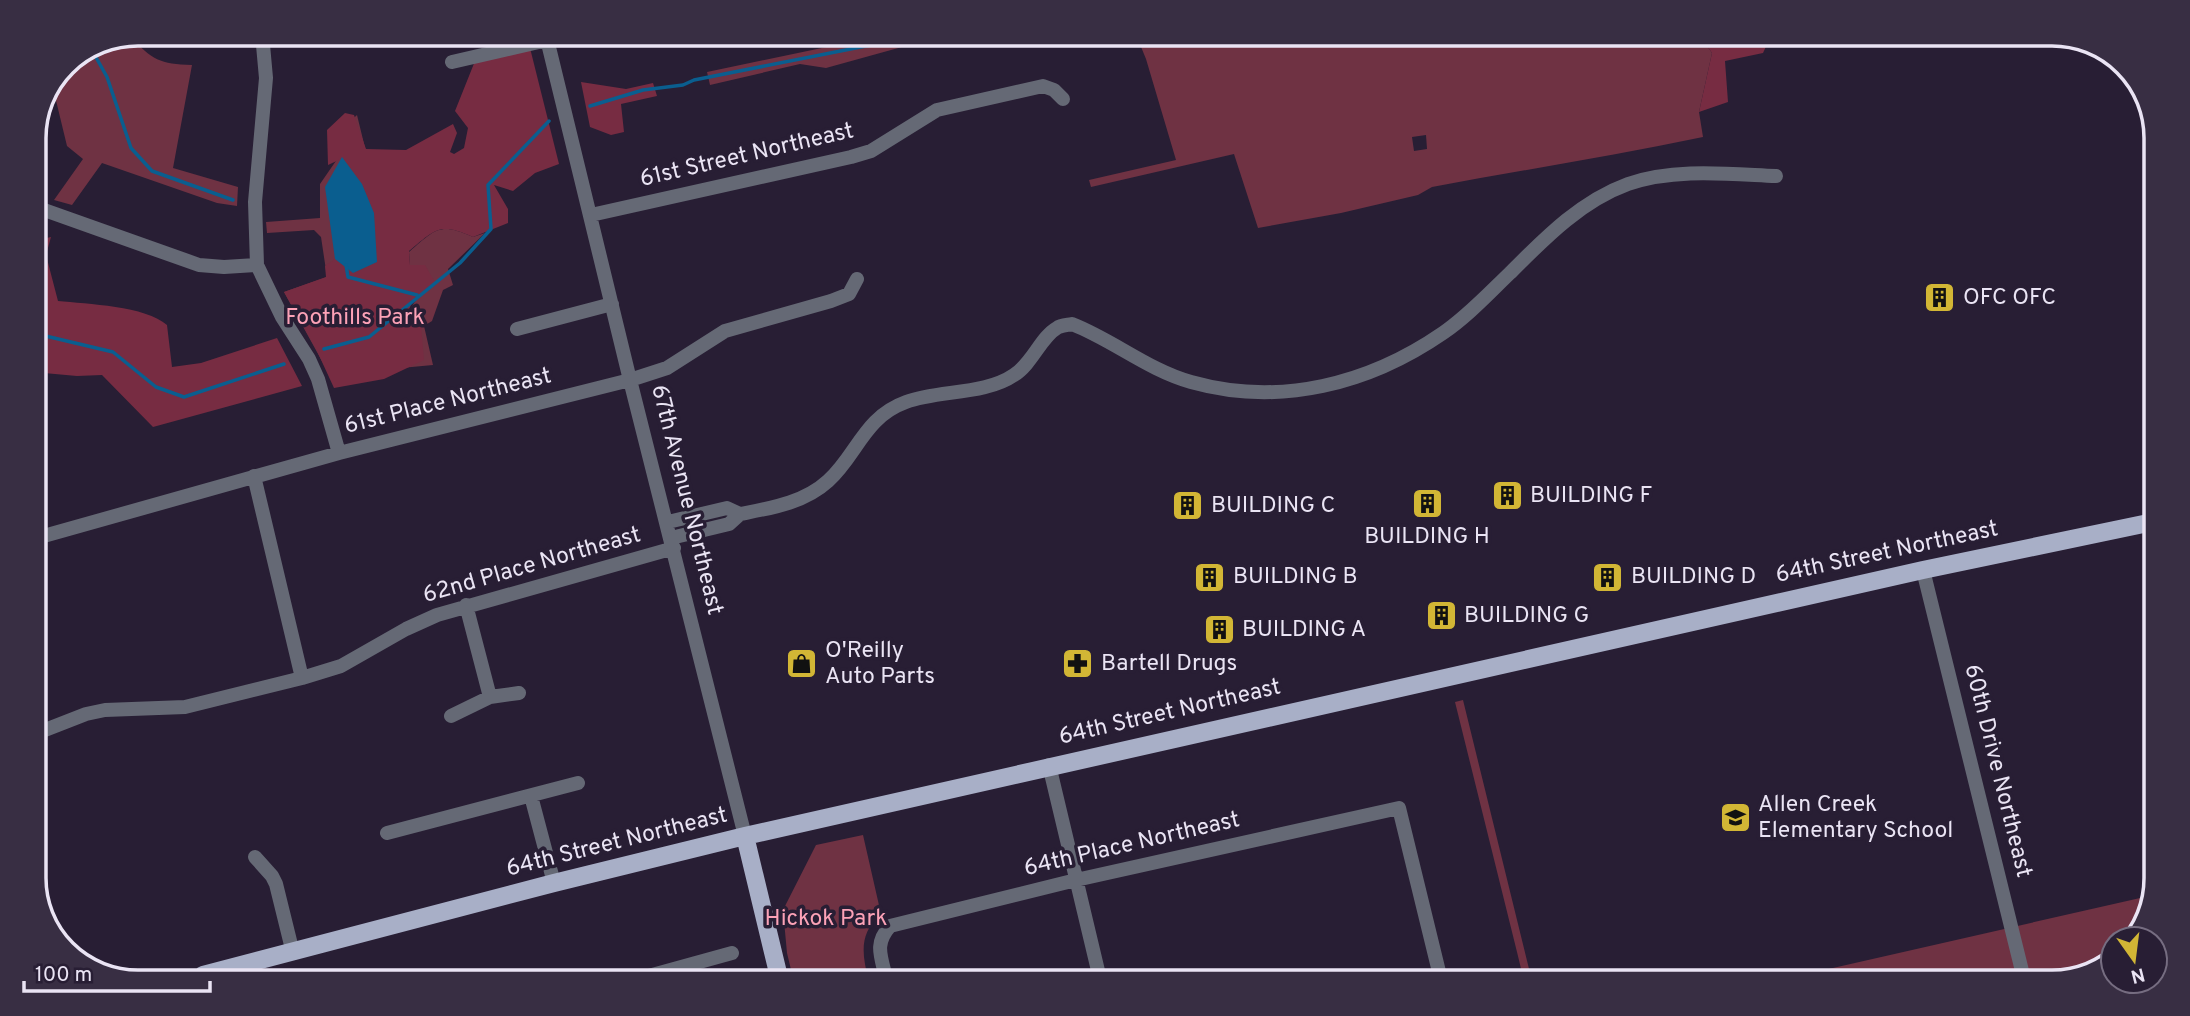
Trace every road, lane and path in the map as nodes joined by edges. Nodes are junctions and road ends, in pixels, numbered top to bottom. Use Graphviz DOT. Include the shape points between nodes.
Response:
graph roads {
  1 [pos="263,46"];
  2 [pos="515,46"];
  3 [pos="549,46"];
  4 [pos="452,62"];
  5 [pos="1063,99"];
  6 [pos="1776,176"];
  7 [pos="46,211"];
  8 [pos="591,215"];
  9 [pos="257,265"];
  10 [pos="857,278"];
  11 [pos="612,304"];
  12 [pos="517,328"];
  13 [pos="630,380"];
  14 [pos="339,453"];
  15 [pos="254,476"];
  16 [pos="740,514"];
  17 [pos="667,522"];
  18 [pos="2144,524"];
  19 [pos="46,535"];
  20 [pos="673,543"];
  21 [pos="1923,569"];
  22 [pos="466,605"];
  23 [pos="302,678"];
  24 [pos="519,694"];
  25 [pos="490,697"];
  26 [pos="451,716"];
  27 [pos="46,730"];
  28 [pos="1049,765"];
  29 [pos="578,783"];
  30 [pos="531,796"];
  31 [pos="387,833"];
  32 [pos="745,836"];
  33 [pos="255,857"];
  34 [pos="1076,880"];
  35 [pos="554,883"];
  36 [pos="293,953"];
  37 [pos="732,953"];
  38 [pos="223,970"];
  39 [pos="670,970"];
  40 [pos="777,970"];
  41 [pos="884,970"];
  42 [pos="1098,970"];
  43 [pos="1439,970"];
  44 [pos="2022,970"];
  1 -- 9 [label="street" via="266,78 255,202"];
  2 -- 4 [label="street"];
  3 -- 8 [label="street, 67th Avenue Northeast"];
  5 -- 8 [label="street, 61st Street Northeast" via="1042,86 937,110 871,151 852,157"];
  6 -- 16 [label="street" via="1658,177 1607,193 1572,215 1445,332 1367,375 1307,390 1264,391 1190,382 1080,327 1057,328 1014,375 993,384 905,402 878,418 837,472 810,495"];
  7 -- 9 [label="street" via="199,265"];
  8 -- 11 [label="street, 67th Avenue Northeast"];
  9 -- 14 [label="street" via="318,379"];
  10 -- 13 [label="street, 61st Place Northeast" via="849,294 725,331 667,368"];
  11 -- 12 [label="street"];
  11 -- 13 [label="street, 67th Avenue Northeast"];
  13 -- 14 [label="street, 61st Place Northeast"];
  13 -- 17 [label="street, 67th Avenue Northeast"];
  14 -- 15 [label="street, 61st Place Northeast"];
  15 -- 19 [label="street, 61st Place Northeast"];
  15 -- 23 [label="street"];
  16 -- 17 [label="street" via="727,509"];
  16 -- 20 [label="street, 62nd Place Northeast" via="729,524"];
  17 -- 20 [label="street, 67th Avenue Northeast"];
  18 -- 21 [label="main road, 64th Street Northeast"];
  20 -- 22 [label="street, 62nd Place Northeast"];
  20 -- 32 [label="street, 67th Avenue Northeast"];
  21 -- 28 [label="main road, 64th Street Northeast"];
  21 -- 44 [label="street, 60th Drive Northeast"];
  22 -- 23 [label="street, 62nd Place Northeast" via="406,629 341,666"];
  22 -- 25 [label="street"];
  23 -- 27 [label="street, 62nd Place Northeast" via="185,707 86,714"];
  24 -- 25 [label="street"];
  25 -- 26 [label="street"];
  28 -- 32 [label="main road, 64th Street Northeast"];
  28 -- 34 [label="street"];
  29 -- 30 [label="street"];
  30 -- 31 [label="street"];
  30 -- 35 [label="street"];
  32 -- 35 [label="main road, 64th Street Northeast"];
  32 -- 40 [label="main road, 67th Avenue Northeast"];
  33 -- 36 [label="street" via="272,876"];
  34 -- 41 [label="street, 64th Place Northeast" via="890,926 880,937"];
  34 -- 42 [label="street"];
  34 -- 43 [label="street, 64th Place Northeast" via="1399,808"];
  35 -- 36 [label="main road, 64th Street Northeast"];
  36 -- 38 [label="main road, 64th Street Northeast"];
  37 -- 39 [label="street"];
}
